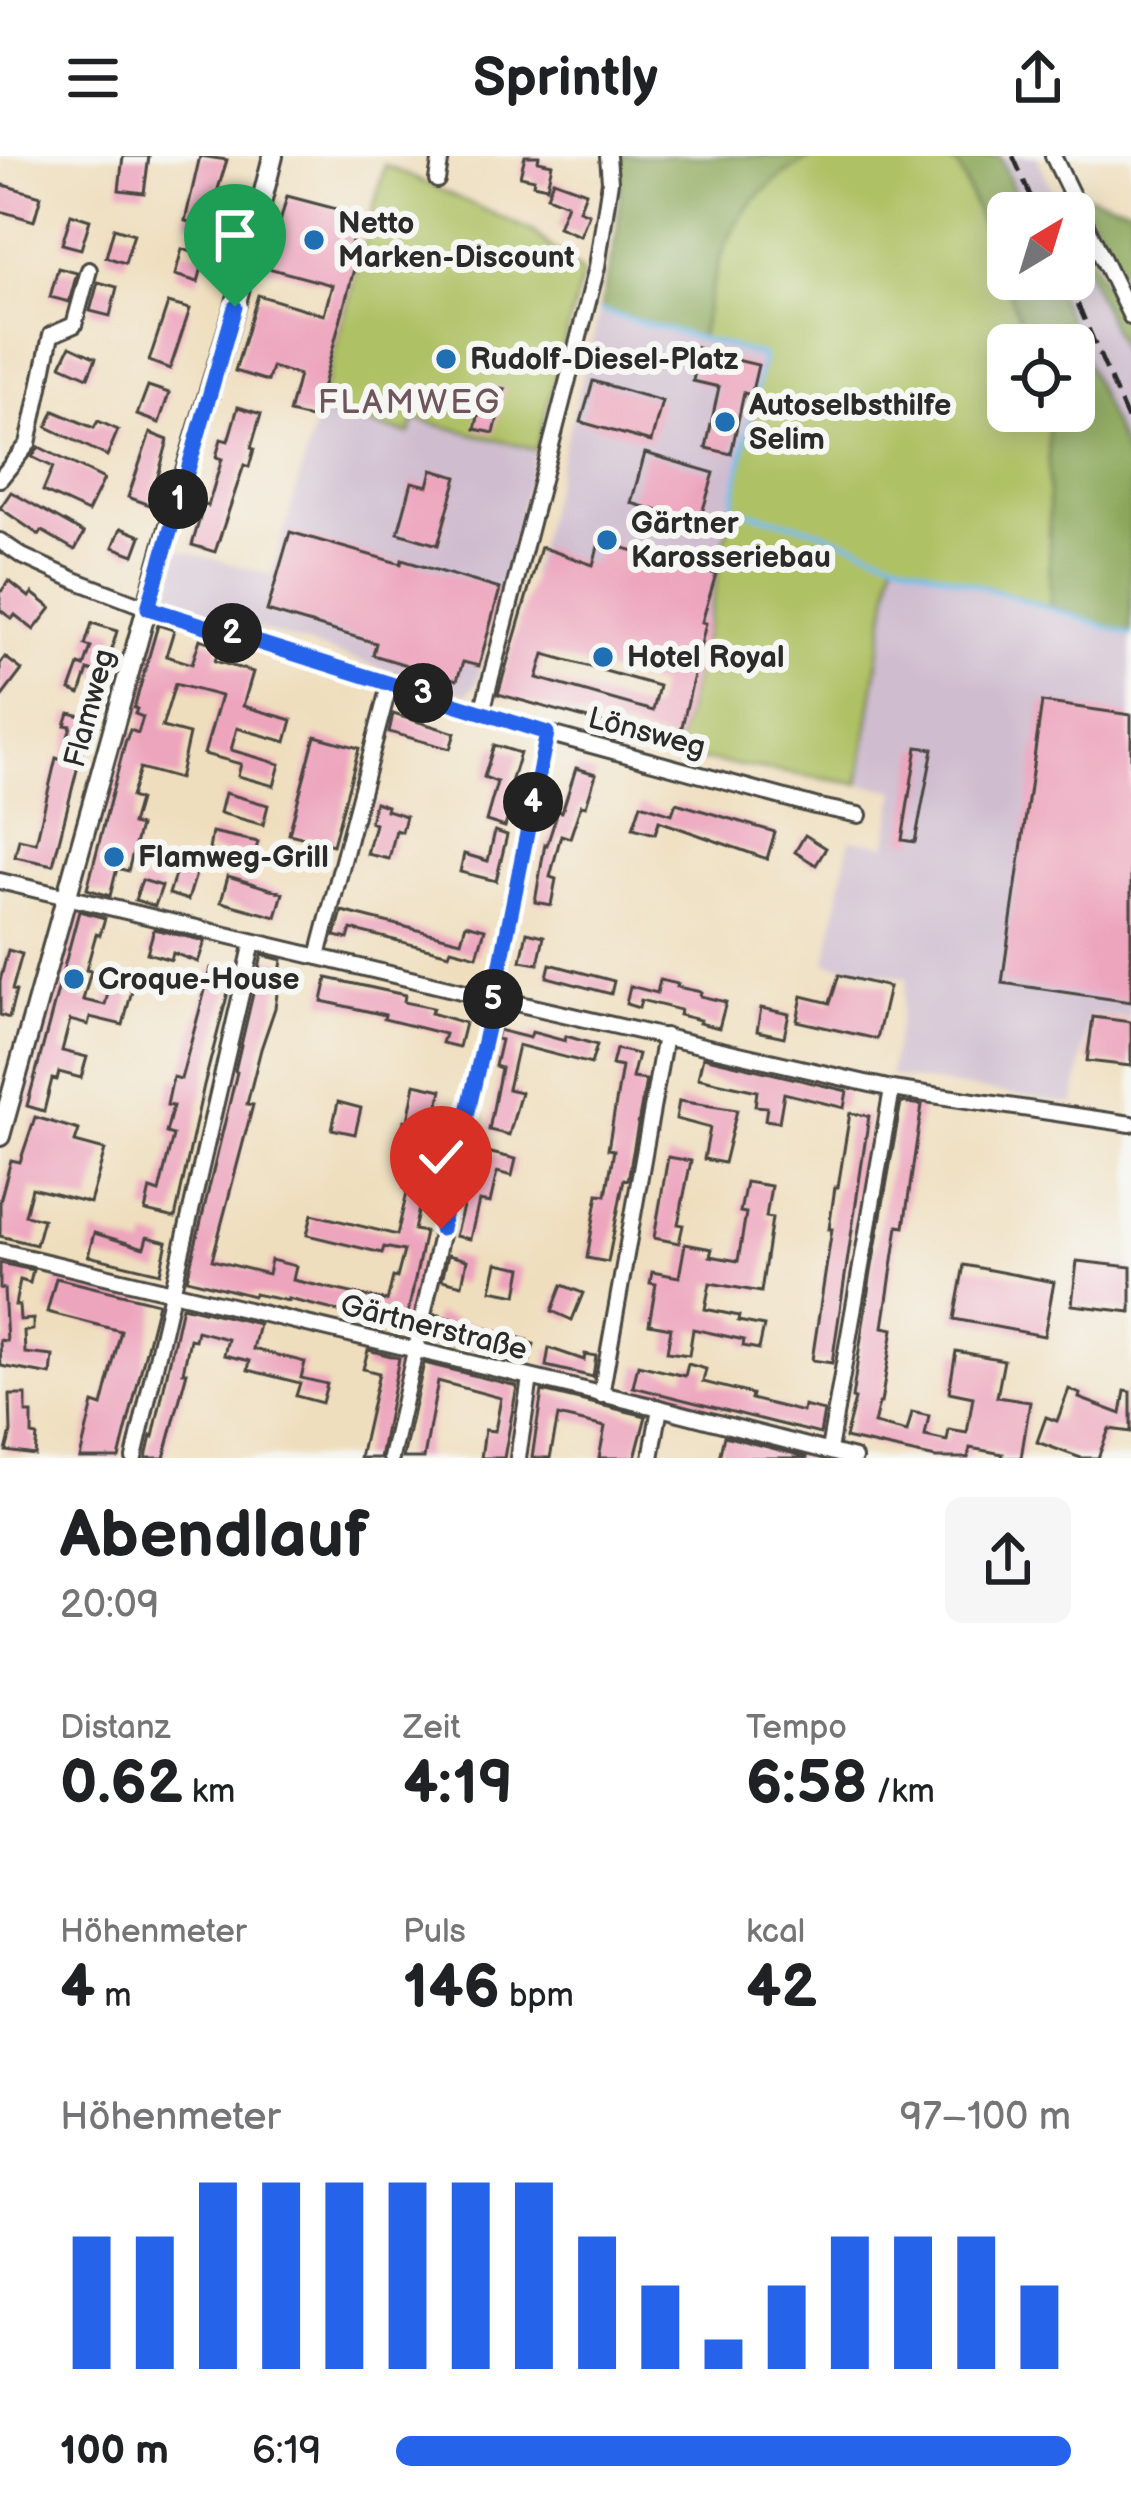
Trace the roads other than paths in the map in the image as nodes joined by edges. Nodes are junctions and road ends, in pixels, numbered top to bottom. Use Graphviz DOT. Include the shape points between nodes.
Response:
graph roads {
  1 [pos="273,156"];
  2 [pos="441,156"];
  3 [pos="608,156"];
  4 [pos="1053,156"];
  5 [pos="436,180"];
  6 [pos="89,269"];
  7 [pos="1131,317"];
  8 [pos="0,479"];
  9 [pos="0,541"];
  10 [pos="148,608"];
  11 [pos="390,682"];
  12 [pos="482,712"];
  13 [pos="547,733"];
  14 [pos="859,815"];
  15 [pos="0,881"];
  16 [pos="68,896"];
  17 [pos="253,942"];
  18 [pos="318,956"];
  19 [pos="490,997"];
  20 [pos="665,1036"];
  21 [pos="892,1089"];
  22 [pos="1131,1124"];
  23 [pos="0,1136"];
  24 [pos="0,1251"];
  25 [pos="173,1291"];
  26 [pos="413,1350"];
  27 [pos="530,1378"];
  28 [pos="602,1395"];
  29 [pos="660,1408"];
  30 [pos="830,1450"];
  31 [pos="134,1458"];
  32 [pos="391,1458"];
  33 [pos="518,1458"];
  34 [pos="651,1458"];
  35 [pos="854,1458"];
  1 -- 10 [label="main road, Flamweg"];
  2 -- 5 [label="street"];
  3 -- 12 [label="street" via="597,268"];
  4 -- 7 [label="street"];
  6 -- 8 [label="street" via="74,325 52,335 28,444"];
  9 -- 10 [label="street, Lönsweg"];
  10 -- 11 [label="street, Lönsweg"];
  10 -- 16 [label="main road, Flamweg"];
  11 -- 12 [label="street, Lönsweg"];
  11 -- 18 [label="street"];
  12 -- 13 [label="street, Lönsweg"];
  13 -- 14 [label="street, Lönsweg"];
  13 -- 19 [label="street"];
  15 -- 16 [label="street"];
  16 -- 17 [label="street"];
  16 -- 23 [label="main road, Flamweg"];
  17 -- 18 [label="street"];
  17 -- 25 [label="street"];
  18 -- 19 [label="street"];
  19 -- 20 [label="street"];
  19 -- 26 [label="street"];
  20 -- 21 [label="street"];
  20 -- 28 [label="street"];
  21 -- 22 [label="street"];
  21 -- 30 [label="street"];
  24 -- 25 [label="street, Gärtnerstraße"];
  25 -- 26 [label="street, Gärtnerstraße"];
  25 -- 31 [label="street"];
  26 -- 27 [label="street, Gärtnerstraße"];
  26 -- 32 [label="street"];
  27 -- 28 [label="street, Gärtnerstraße"];
  27 -- 33 [label="street"];
  28 -- 29 [label="street, Gärtnerstraße"];
  29 -- 30 [label="street, Gärtnerstraße"];
  29 -- 34 [label="street"];
  30 -- 35 [label="street, Gärtnerstraße"];
}
